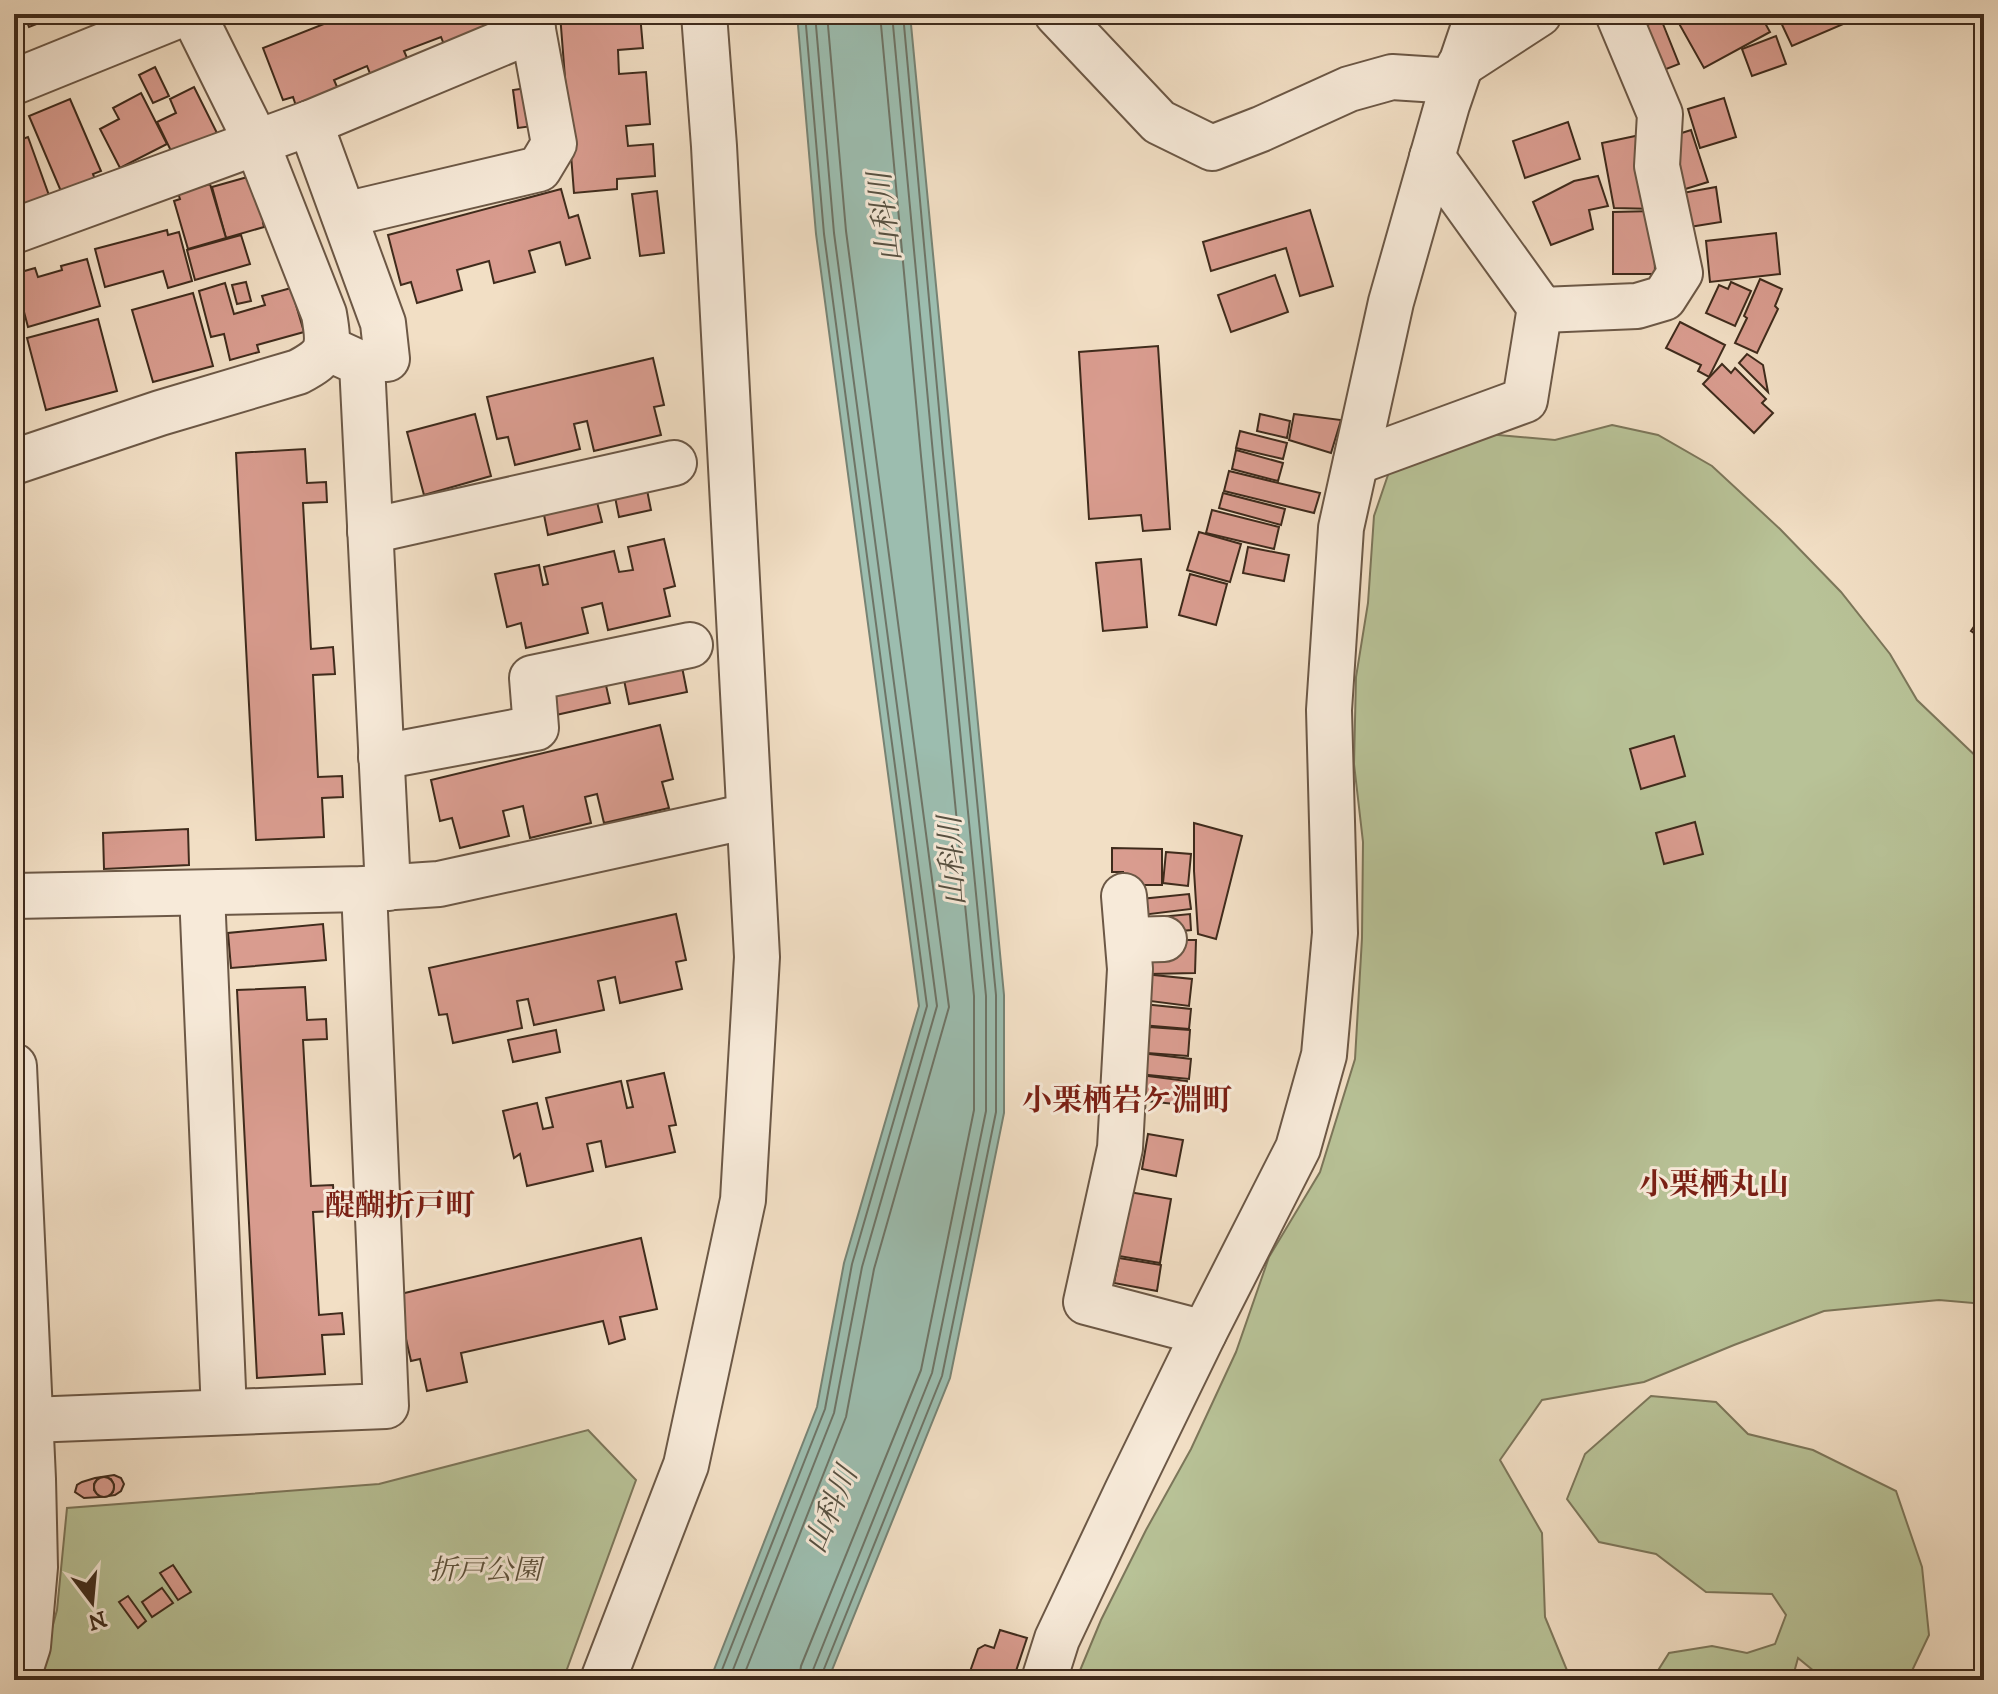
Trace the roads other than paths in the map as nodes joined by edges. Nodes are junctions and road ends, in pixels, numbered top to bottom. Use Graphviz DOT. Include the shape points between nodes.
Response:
graph roads {
  1 [pos="182,14"];
  2 [pos="193,14"];
  3 [pos="704,14"];
  4 [pos="1057,14"];
  5 [pos="1478,14"];
  6 [pos="1539,14"];
  7 [pos="1618,14"];
  8 [pos="531,22"];
  9 [pos="1456,74"];
  10 [pos="14,82"];
  11 [pos="310,123"];
  12 [pos="256,141"];
  13 [pos="1432,157"];
  14 [pos="344,215"];
  15 [pos="14,231"];
  16 [pos="1540,307"];
  17 [pos="327,348"];
  18 [pos="387,359"];
  19 [pos="14,462"];
  20 [pos="1356,462"];
  21 [pos="674,463"];
  22 [pos="370,531"];
  23 [pos="690,645"];
  24 [pos="381,757"];
  25 [pos="749,816"];
  26 [pos="376,889"];
  27 [pos="202,893"];
  28 [pos="14,896"];
  29 [pos="1124,896"];
  30 [pos="14,1066"];
  31 [pos="1204,1333"];
  32 [pos="224,1412"];
  33 [pos="30,1420"];
  34 [pos="22,1612"];
  35 [pos="17,1680"];
  36 [pos="603,1680"];
  37 [pos="1044,1680"];
  1 -- 10 [label="street"];
  2 -- 12 [label="street"];
  3 -- 25 [label="street"];
  4 -- 9 [label="street" via="1159,122 1212,148 1349,89 1392,77"];
  5 -- 9 [label="street"];
  6 -- 9 [label="street"];
  7 -- 16 [label="street" via="1660,114 1657,166 1680,273 1664,298 1637,306"];
  8 -- 11 [label="street"];
  8 -- 14 [label="street" via="554,144 539,169"];
  9 -- 13 [label="street"];
  11 -- 12 [label="street"];
  11 -- 14 [label="street"];
  12 -- 15 [label="street"];
  12 -- 17 [label="street" via="324,314"];
  13 -- 16 [label="street"];
  13 -- 20 [label="street" via="1391,302"];
  14 -- 18 [label="street" via="383,323"];
  16 -- 20 [label="street" via="1525,400"];
  17 -- 19 [label="street" via="316,363 298,372"];
  17 -- 22 [label="street" via="362,364"];
  20 -- 31 [label="street" via="1341,528 1329,710 1335,933 1324,1055 1298,1148"];
  21 -- 22 [label="street"];
  22 -- 24 [label="street"];
  23 -- 24 [label="street" via="532,678 536,728"];
  24 -- 26 [label="street"];
  25 -- 26 [label="street" via="439,884"];
  25 -- 36 [label="street" via="757,957 743,1200 686,1465"];
  26 -- 27 [label="street"];
  26 -- 32 [label="street" via="386,1406"];
  27 -- 28 [label="street"];
  27 -- 32 [label="street"];
  29 -- 31 [label="street" via="1146,939 1130,969 1120,1148 1086,1302"];
  30 -- 33 [label="street"];
  31 -- 37 [label="street" via="1057,1639"];
  32 -- 33 [label="street"];
  33 -- 34 [label="street" via="35,1567"];
  34 -- 35 [label="street" via="28,1646"];
}
